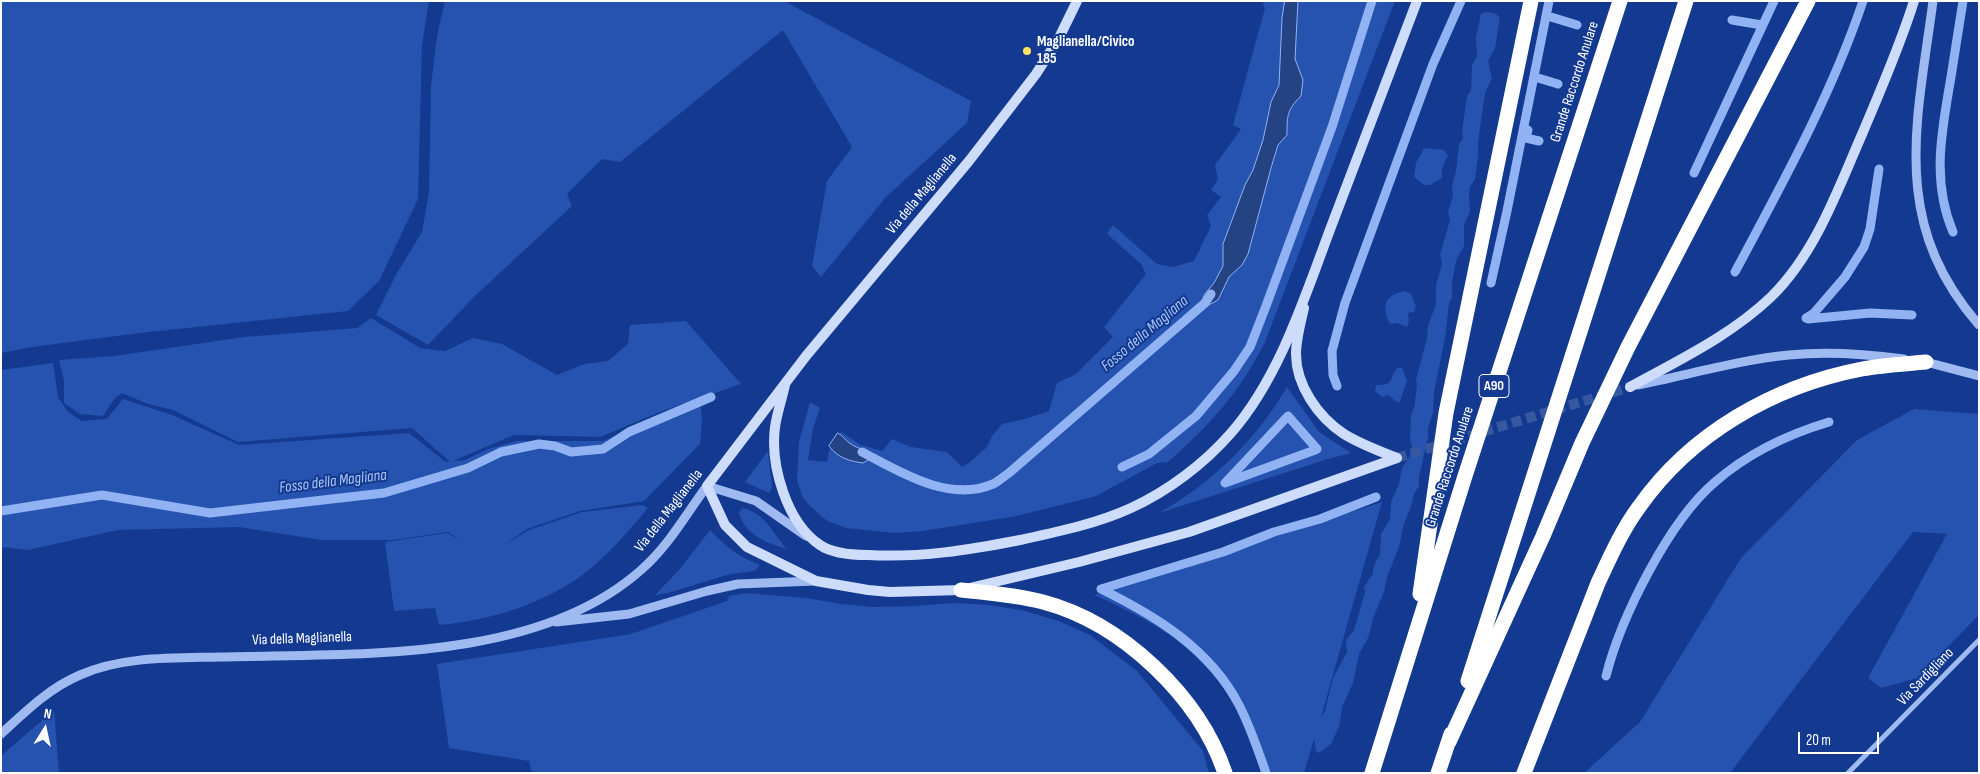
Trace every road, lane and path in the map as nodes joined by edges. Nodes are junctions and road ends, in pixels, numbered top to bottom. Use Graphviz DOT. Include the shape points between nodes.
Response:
graph roads {
  1 [pos="1077,1"];
  2 [pos="1417,1"];
  3 [pos="1531,1"];
  4 [pos="1620,1"];
  5 [pos="1686,1"];
  6 [pos="1808,1"];
  7 [pos="1914,1"];
  8 [pos="1934,1"];
  9 [pos="1308,290"];
  10 [pos="1979,325"];
  11 [pos="1926,362"];
  12 [pos="1979,376"];
  13 [pos="786,381"];
  14 [pos="1630,386"];
  15 [pos="707,486"];
  16 [pos="819,544"];
  17 [pos="816,581"];
  18 [pos="961,590"];
  19 [pos="548,623"];
  20 [pos="1414,638"];
  21 [pos="1979,640"];
  22 [pos="1,734"];
  23 [pos="1448,742"];
  24 [pos="1226,773"];
  25 [pos="1372,773"];
  26 [pos="1438,773"];
  27 [pos="1524,773"];
  28 [pos="1848,773"];
  1 -- 13 [label="main road, Via della Maglianella" via="1036,74 969,161"];
  2 -- 9 [label="main road"];
  3 -- 20 [label="highway" via="1446,413"];
  4 -- 20 [label="highway, Grande Raccordo Anulare / A90"];
  5 -- 23 [label="highway"];
  6 -- 23 [label="highway" via="1628,346"];
  7 -- 14 [label="main road" via="1831,206 1790,274 1771,297 1733,329"];
  8 -- 10 [label="street" via="1916,134 1919,206 1926,237 1939,268 1959,301"];
  9 -- 16 [label="main road" via="1263,388 1230,433 1182,478 1132,508 1054,533 947,553 892,557 856,555"];
  9 -- 18 [label="main road" via="1296,352 1297,368 1309,397 1331,424 1344,434 1397,458 1189,532"];
  11 -- 12 [label="street"];
  11 -- 14 [label="street" via="1852,354 1789,355"];
  11 -- 27 [label="highway" via="1864,368 1787,391 1738,415 1703,439 1674,465 1638,508 1612,553"];
  13 -- 15 [label="main road, Via della Maglianella"];
  13 -- 16 [label="main road" via="775,428 775,460 788,504 797,520"];
  15 -- 16 [label="street" via="756,501"];
  15 -- 17 [label="main road" via="725,525 747,546"];
  15 -- 19 [label="street, Via della Maglianella" via="658,553 641,570 597,600"];
  17 -- 18 [label="main road" via="890,592"];
  17 -- 19 [label="street" via="738,584 629,614"];
  18 -- 24 [label="highway" via="1045,602 1088,620 1126,644 1161,674 1195,714"];
  19 -- 22 [label="street, Via della Maglianella" via="474,643 433,648 162,658 113,665 65,682 42,697"];
  20 -- 25 [label="highway, Grande Raccordo Anulare / A90"];
  21 -- 28 [label="street, Via Sardigliano"];
  23 -- 26 [label="highway"];
}
